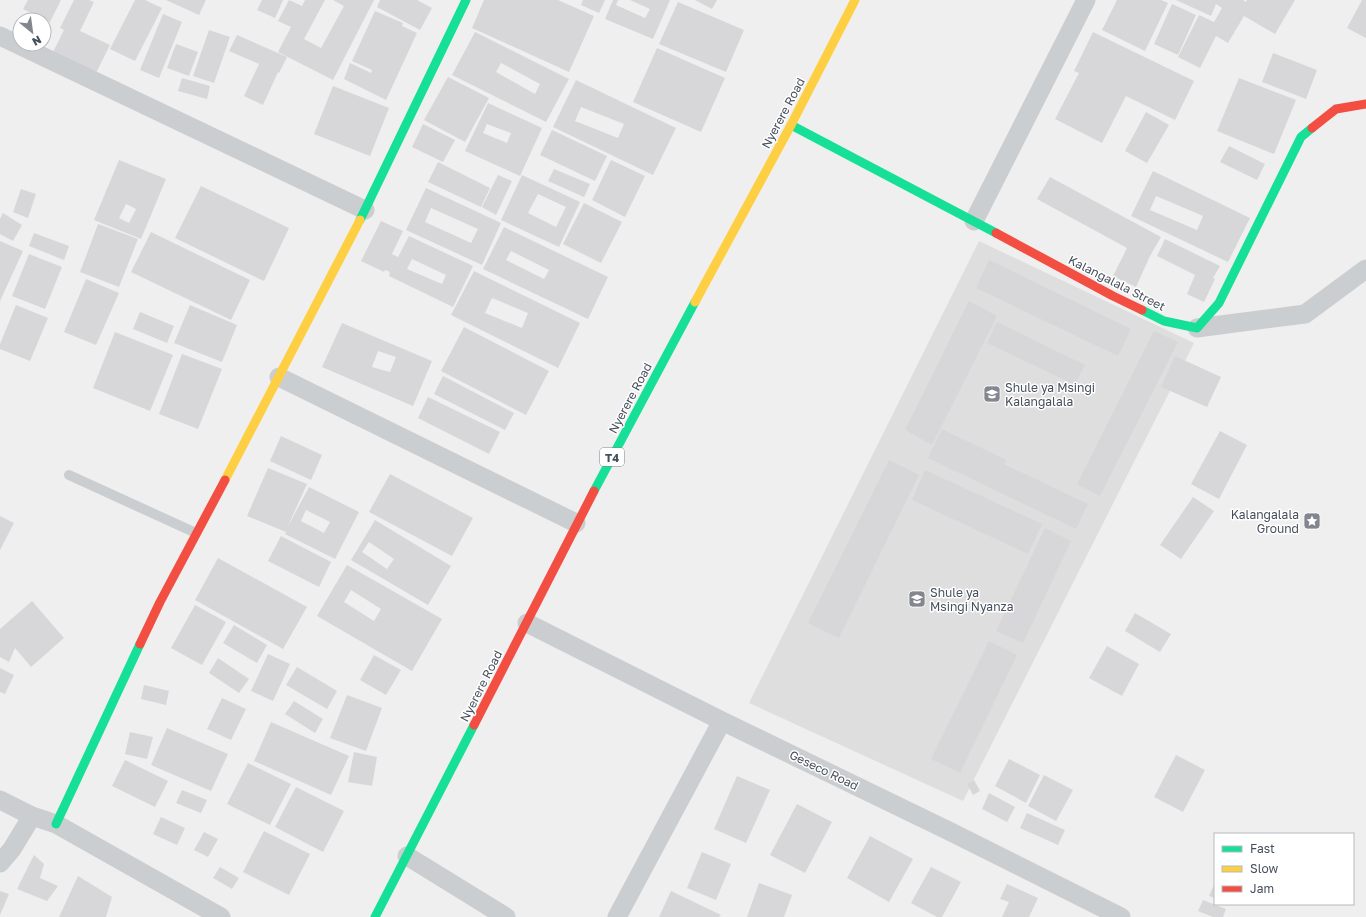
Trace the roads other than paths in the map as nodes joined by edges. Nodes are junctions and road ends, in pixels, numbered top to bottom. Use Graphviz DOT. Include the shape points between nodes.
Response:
graph roads {
  1 [pos="466,0"];
  2 [pos="855,0"];
  3 [pos="1086,0"];
  4 [pos="0,36"];
  5 [pos="1366,104"];
  6 [pos="791,125"];
  7 [pos="365,210"];
  8 [pos="974,221"];
  9 [pos="1366,269"];
  10 [pos="1197,328"];
  11 [pos="279,377"];
  12 [pos="69,475"];
  13 [pos="576,523"];
  14 [pos="196,533"];
  15 [pos="527,622"];
  16 [pos="722,721"];
  17 [pos="0,800"];
  18 [pos="32,816"];
  19 [pos="56,824"];
  20 [pos="407,856"];
  21 [pos="0,863"];
  22 [pos="222,917"];
  23 [pos="375,917"];
  24 [pos="506,917"];
  25 [pos="617,917"];
  26 [pos="1121,917"];
  1 -- 7 [label="main road"];
  2 -- 6 [label="main road, Nyerere Road / T4"];
  3 -- 8 [label="street"];
  4 -- 7 [label="street"];
  5 -- 10 [label="main road" via="1336,109 1301,137 1219,303"];
  6 -- 8 [label="main road, Kalangalala Street"];
  6 -- 13 [label="main road, Nyerere Road / T4"];
  7 -- 11 [label="main road"];
  8 -- 10 [label="main road, Kalangalala Street" via="1164,321"];
  9 -- 10 [label="street" via="1305,314"];
  11 -- 13 [label="street"];
  11 -- 14 [label="main road"];
  12 -- 14 [label="lane"];
  13 -- 15 [label="main road, Nyerere Road / T4"];
  14 -- 19 [label="main road" via="160,602"];
  15 -- 16 [label="street, Geseco Road"];
  15 -- 20 [label="main road, Nyerere Road / T4"];
  16 -- 25 [label="street"];
  16 -- 26 [label="street, Geseco Road"];
  17 -- 18 [label="street"];
  18 -- 19 [label="street"];
  18 -- 21 [label="street" via="12,849"];
  19 -- 22 [label="street"];
  20 -- 23 [label="main road, Nyerere Road / T4"];
  20 -- 24 [label="street"];
}
